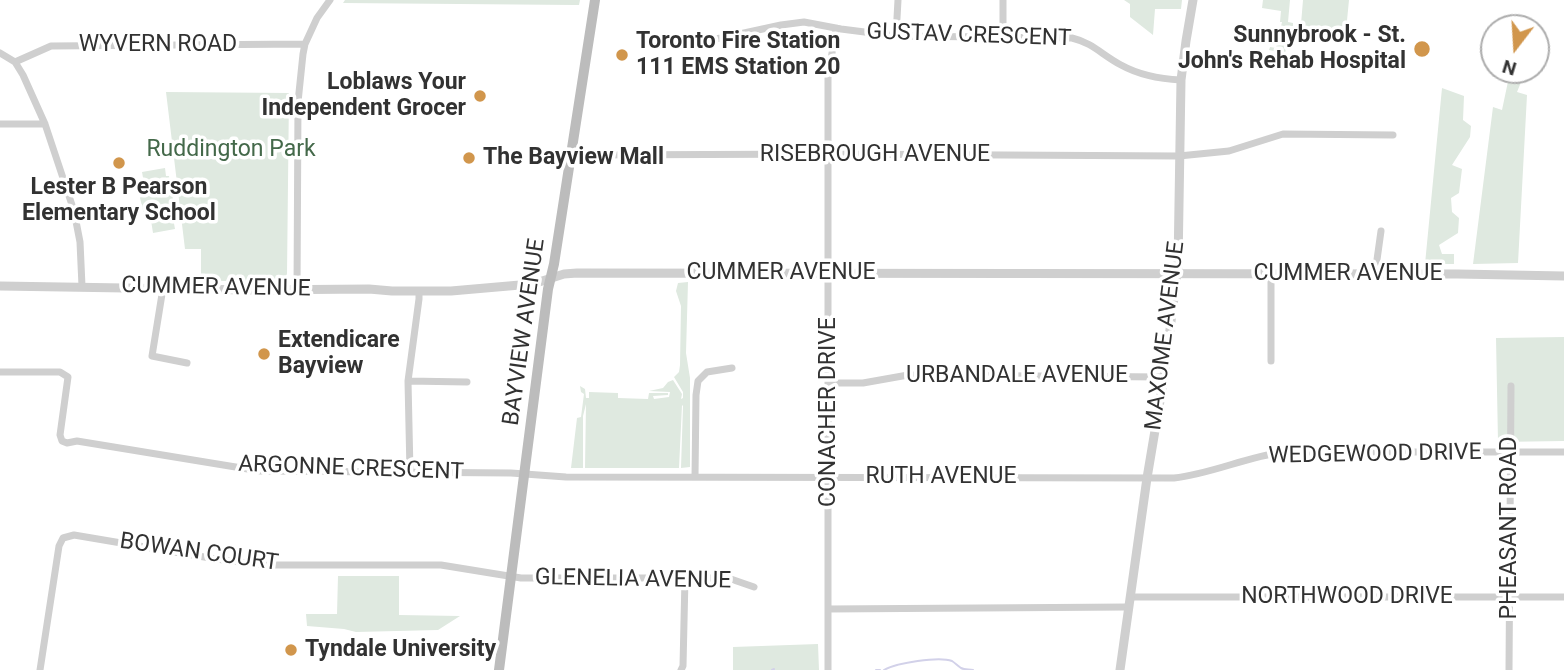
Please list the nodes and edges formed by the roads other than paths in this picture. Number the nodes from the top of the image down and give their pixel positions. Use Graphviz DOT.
graph roads {
  1 [pos="330,0"];
  2 [pos="594,0"];
  3 [pos="898,0"];
  4 [pos="1003,0"];
  5 [pos="1193,0"];
  6 [pos="836,29"];
  7 [pos="896,36"];
  8 [pos="1003,38"];
  9 [pos="709,40"];
  10 [pos="304,44"];
  11 [pos="0,53"];
  12 [pos="15,62"];
  13 [pos="1181,80"];
  14 [pos="0,124"];
  15 [pos="45,124"];
  16 [pos="1393,135"];
  17 [pos="572,153"];
  18 [pos="829,154"];
  19 [pos="1179,156"];
  20 [pos="1381,231"];
  21 [pos="828,273"];
  22 [pos="1177,274"];
  23 [pos="1271,274"];
  24 [pos="1375,274"];
  25 [pos="1564,276"];
  26 [pos="551,278"];
  27 [pos="0,286"];
  28 [pos="82,286"];
  29 [pos="163,288"];
  30 [pos="297,290"];
  31 [pos="419,291"];
  32 [pos="1271,361"];
  33 [pos="187,363"];
  34 [pos="733,368"];
  35 [pos="0,372"];
  36 [pos="1164,377"];
  37 [pos="408,381"];
  38 [pos="467,382"];
  39 [pos="829,383"];
  40 [pos="1511,386"];
  41 [pos="1564,452"];
  42 [pos="1509,453"];
  43 [pos="410,472"];
  44 [pos="524,474"];
  45 [pos="695,477"];
  46 [pos="829,477"];
  47 [pos="1147,478"];
  48 [pos="511,576"];
  49 [pos="685,578"];
  50 [pos="754,586"];
  51 [pos="1510,597"];
  52 [pos="1564,597"];
  53 [pos="1129,602"];
  54 [pos="828,609"];
  55 [pos="40,670"];
  56 [pos="499,670"];
  57 [pos="681,670"];
  58 [pos="828,670"];
  59 [pos="1120,670"];
  60 [pos="1509,670"];
  1 -- 10 [label="street"];
  2 -- 17 [label="main road, BAYVIEW AVENUE"];
  3 -- 7 [label="street"];
  4 -- 8 [label="street"];
  5 -- 13 [label="street, MAXOME AVENUE"];
  6 -- 7 [label="street, GUSTAV CRESCENT"];
  6 -- 9 [label="street, GUSTAV CRESCENT"];
  6 -- 18 [label="street, CONACHER DRIVE"];
  7 -- 8 [label="street, GUSTAV CRESCENT"];
  8 -- 13 [label="street, GUSTAV CRESCENT"];
  10 -- 12 [label="street, WYVERN ROAD"];
  10 -- 30 [label="street"];
  11 -- 12 [label="street"];
  12 -- 15 [label="street"];
  13 -- 19 [label="street, MAXOME AVENUE"];
  14 -- 15 [label="street"];
  15 -- 28 [label="street"];
  16 -- 19 [label="street, RISEBROUGH AVENUE"];
  17 -- 18 [label="street, RISEBROUGH AVENUE"];
  17 -- 26 [label="main road, BAYVIEW AVENUE"];
  18 -- 19 [label="street, RISEBROUGH AVENUE"];
  18 -- 21 [label="street, CONACHER DRIVE"];
  19 -- 22 [label="street, MAXOME AVENUE"];
  20 -- 24 [label="street"];
  21 -- 22 [label="street, CUMMER AVENUE"];
  21 -- 26 [label="street, CUMMER AVENUE"];
  21 -- 39 [label="street, CONACHER DRIVE"];
  22 -- 23 [label="street, CUMMER AVENUE"];
  22 -- 36 [label="street, MAXOME AVENUE"];
  23 -- 24 [label="street, CUMMER AVENUE"];
  23 -- 32 [label="street"];
  24 -- 25 [label="street, CUMMER AVENUE"];
  26 -- 31 [label="street, CUMMER AVENUE"];
  26 -- 44 [label="main road, BAYVIEW AVENUE"];
  27 -- 28 [label="street, CUMMER AVENUE"];
  28 -- 29 [label="street, CUMMER AVENUE"];
  29 -- 30 [label="street, CUMMER AVENUE"];
  29 -- 33 [label="street"];
  30 -- 31 [label="street, CUMMER AVENUE"];
  31 -- 37 [label="street"];
  34 -- 45 [label="street"];
  35 -- 43 [label="street, ARGONNE CRESCENT"];
  36 -- 39 [label="street, URBANDALE AVENUE"];
  36 -- 47 [label="street, MAXOME AVENUE"];
  37 -- 38 [label="street"];
  37 -- 43 [label="street"];
  39 -- 46 [label="street, CONACHER DRIVE"];
  40 -- 42 [label="street, PHEASANT ROAD"];
  41 -- 42 [label="street, WEDGEWOOD DRIVE"];
  42 -- 47 [label="street, WEDGEWOOD DRIVE"];
  42 -- 51 [label="street, PHEASANT ROAD"];
  43 -- 44 [label="street, ARGONNE CRESCENT"];
  44 -- 45 [label="street, RUTH AVENUE"];
  44 -- 48 [label="main road, BAYVIEW AVENUE"];
  45 -- 46 [label="street, RUTH AVENUE"];
  46 -- 47 [label="street, RUTH AVENUE"];
  46 -- 54 [label="street, CONACHER DRIVE"];
  47 -- 53 [label="street, MAXOME AVENUE"];
  48 -- 49 [label="street, GLENELIA AVENUE"];
  48 -- 55 [label="street, BOWAN COURT"];
  48 -- 56 [label="main road, BAYVIEW AVENUE"];
  49 -- 50 [label="street, GLENELIA AVENUE"];
  49 -- 57 [label="street"];
  51 -- 52 [label="street, NORTHWOOD DRIVE"];
  51 -- 53 [label="street, NORTHWOOD DRIVE"];
  51 -- 60 [label="street, PHEASANT ROAD"];
  53 -- 54 [label="street, NORTHWOOD DRIVE"];
  53 -- 59 [label="street, MAXOME AVENUE"];
  54 -- 58 [label="street, CONACHER DRIVE"];
}
